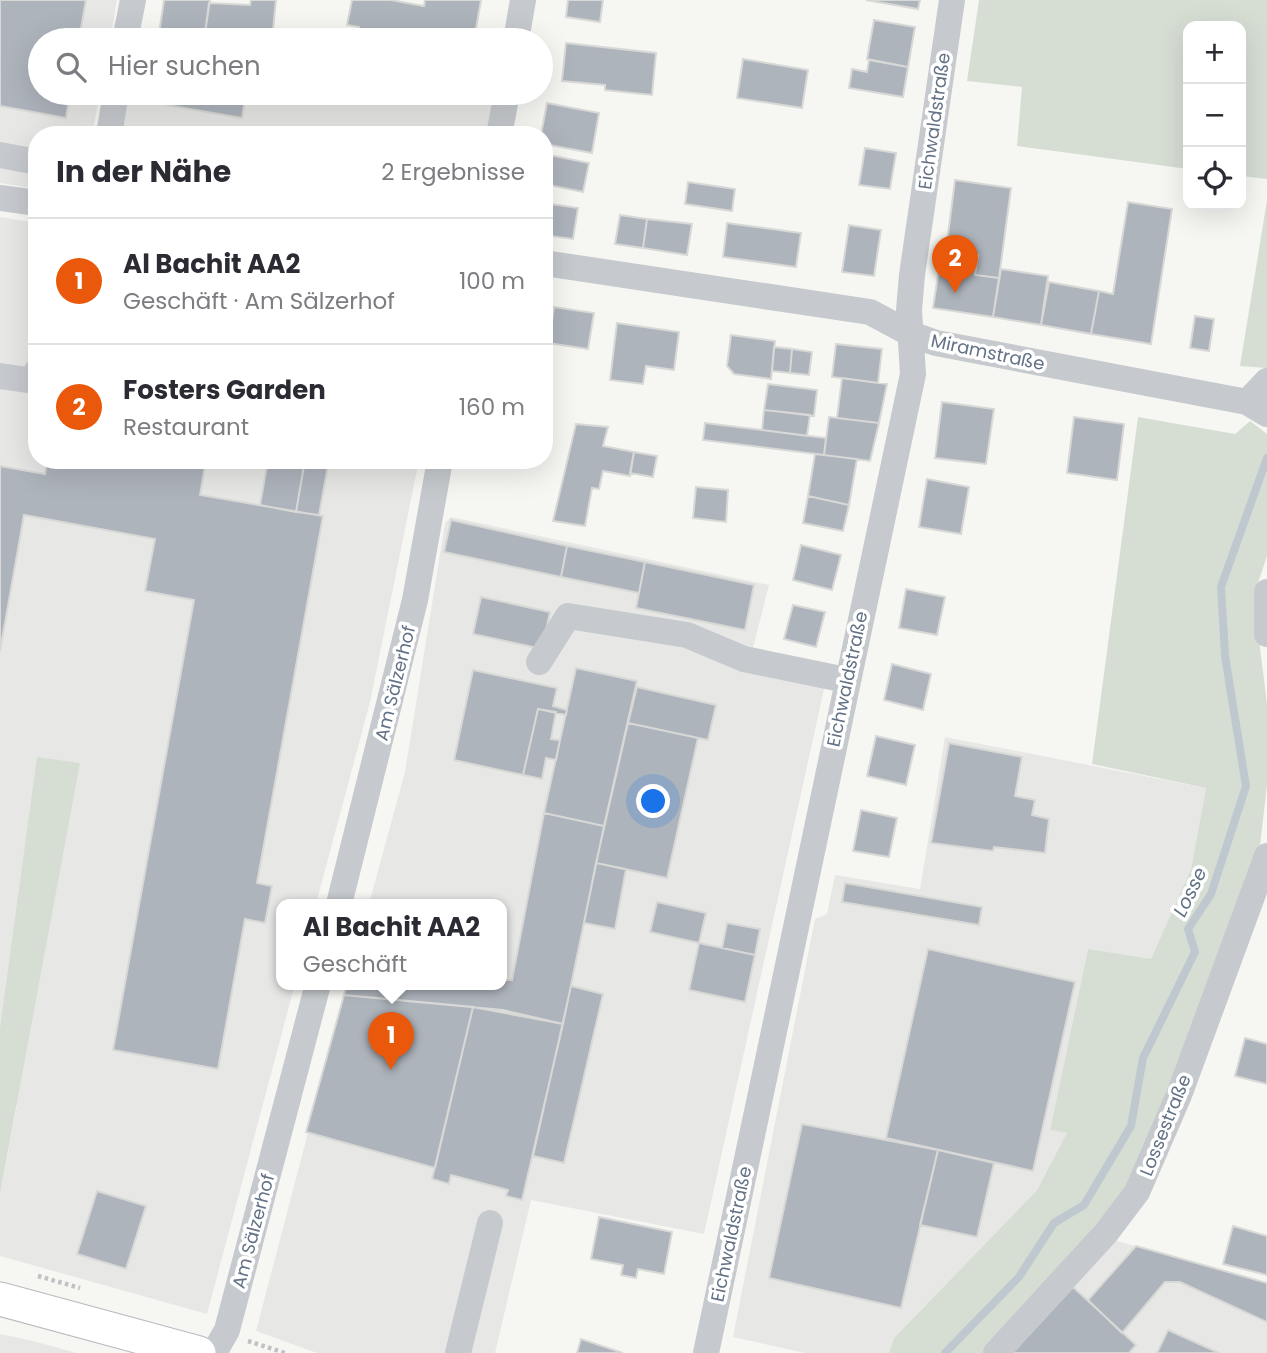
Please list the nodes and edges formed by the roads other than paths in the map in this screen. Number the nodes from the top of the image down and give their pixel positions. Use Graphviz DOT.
graph roads {
  1 [pos="132,0"];
  2 [pos="523,0"];
  3 [pos="952,0"];
  4 [pos="127,28"];
  5 [pos="518,28"];
  6 [pos="114,105"];
  7 [pos="505,105"];
  8 [pos="110,126"];
  9 [pos="501,126"];
  10 [pos="0,155"];
  11 [pos="28,160"];
  12 [pos="0,198"];
  13 [pos="28,202"];
  14 [pos="553,264"];
  15 [pos="911,334"];
  16 [pos="0,376"];
  17 [pos="28,380"];
  18 [pos="1267,381"];
  19 [pos="1258,408"];
  20 [pos="438,469"];
  21 [pos="1267,592"];
  22 [pos="1267,635"];
  23 [pos="539,663"];
  24 [pos="846,680"];
  25 [pos="1267,856"];
  26 [pos="340,899"];
  27 [pos="1255,923"];
  28 [pos="316,990"];
  29 [pos="490,1223"];
  30 [pos="0,1299"];
  31 [pos="199,1353"];
  32 [pos="214,1353"];
  33 [pos="457,1353"];
  34 [pos="706,1353"];
  35 [pos="996,1353"];
  1 -- 4 [label="street"];
  2 -- 5 [label="street"];
  3 -- 15 [label="street, Eichwaldstraße"];
  6 -- 8 [label="street"];
  7 -- 9 [label="street"];
  10 -- 11 [label="street"];
  12 -- 13 [label="street"];
  14 -- 15 [label="street, Miramstraße"];
  15 -- 19 [label="street, Miramstraße"];
  15 -- 24 [label="street, Eichwaldstraße"];
  16 -- 17 [label="street"];
  18 -- 19 [label="street"];
  20 -- 26 [label="street, Am Sälzerhof"];
  21 -- 22 [label="street"];
  23 -- 24 [label="street"];
  24 -- 34 [label="street, Eichwaldstraße"];
  25 -- 27 [label="street, Lossestraße"];
  27 -- 35 [label="street, Lossestraße"];
  28 -- 32 [label="street, Am Sälzerhof"];
  29 -- 33 [label="street"];
  30 -- 31 [label="main road"];
}
